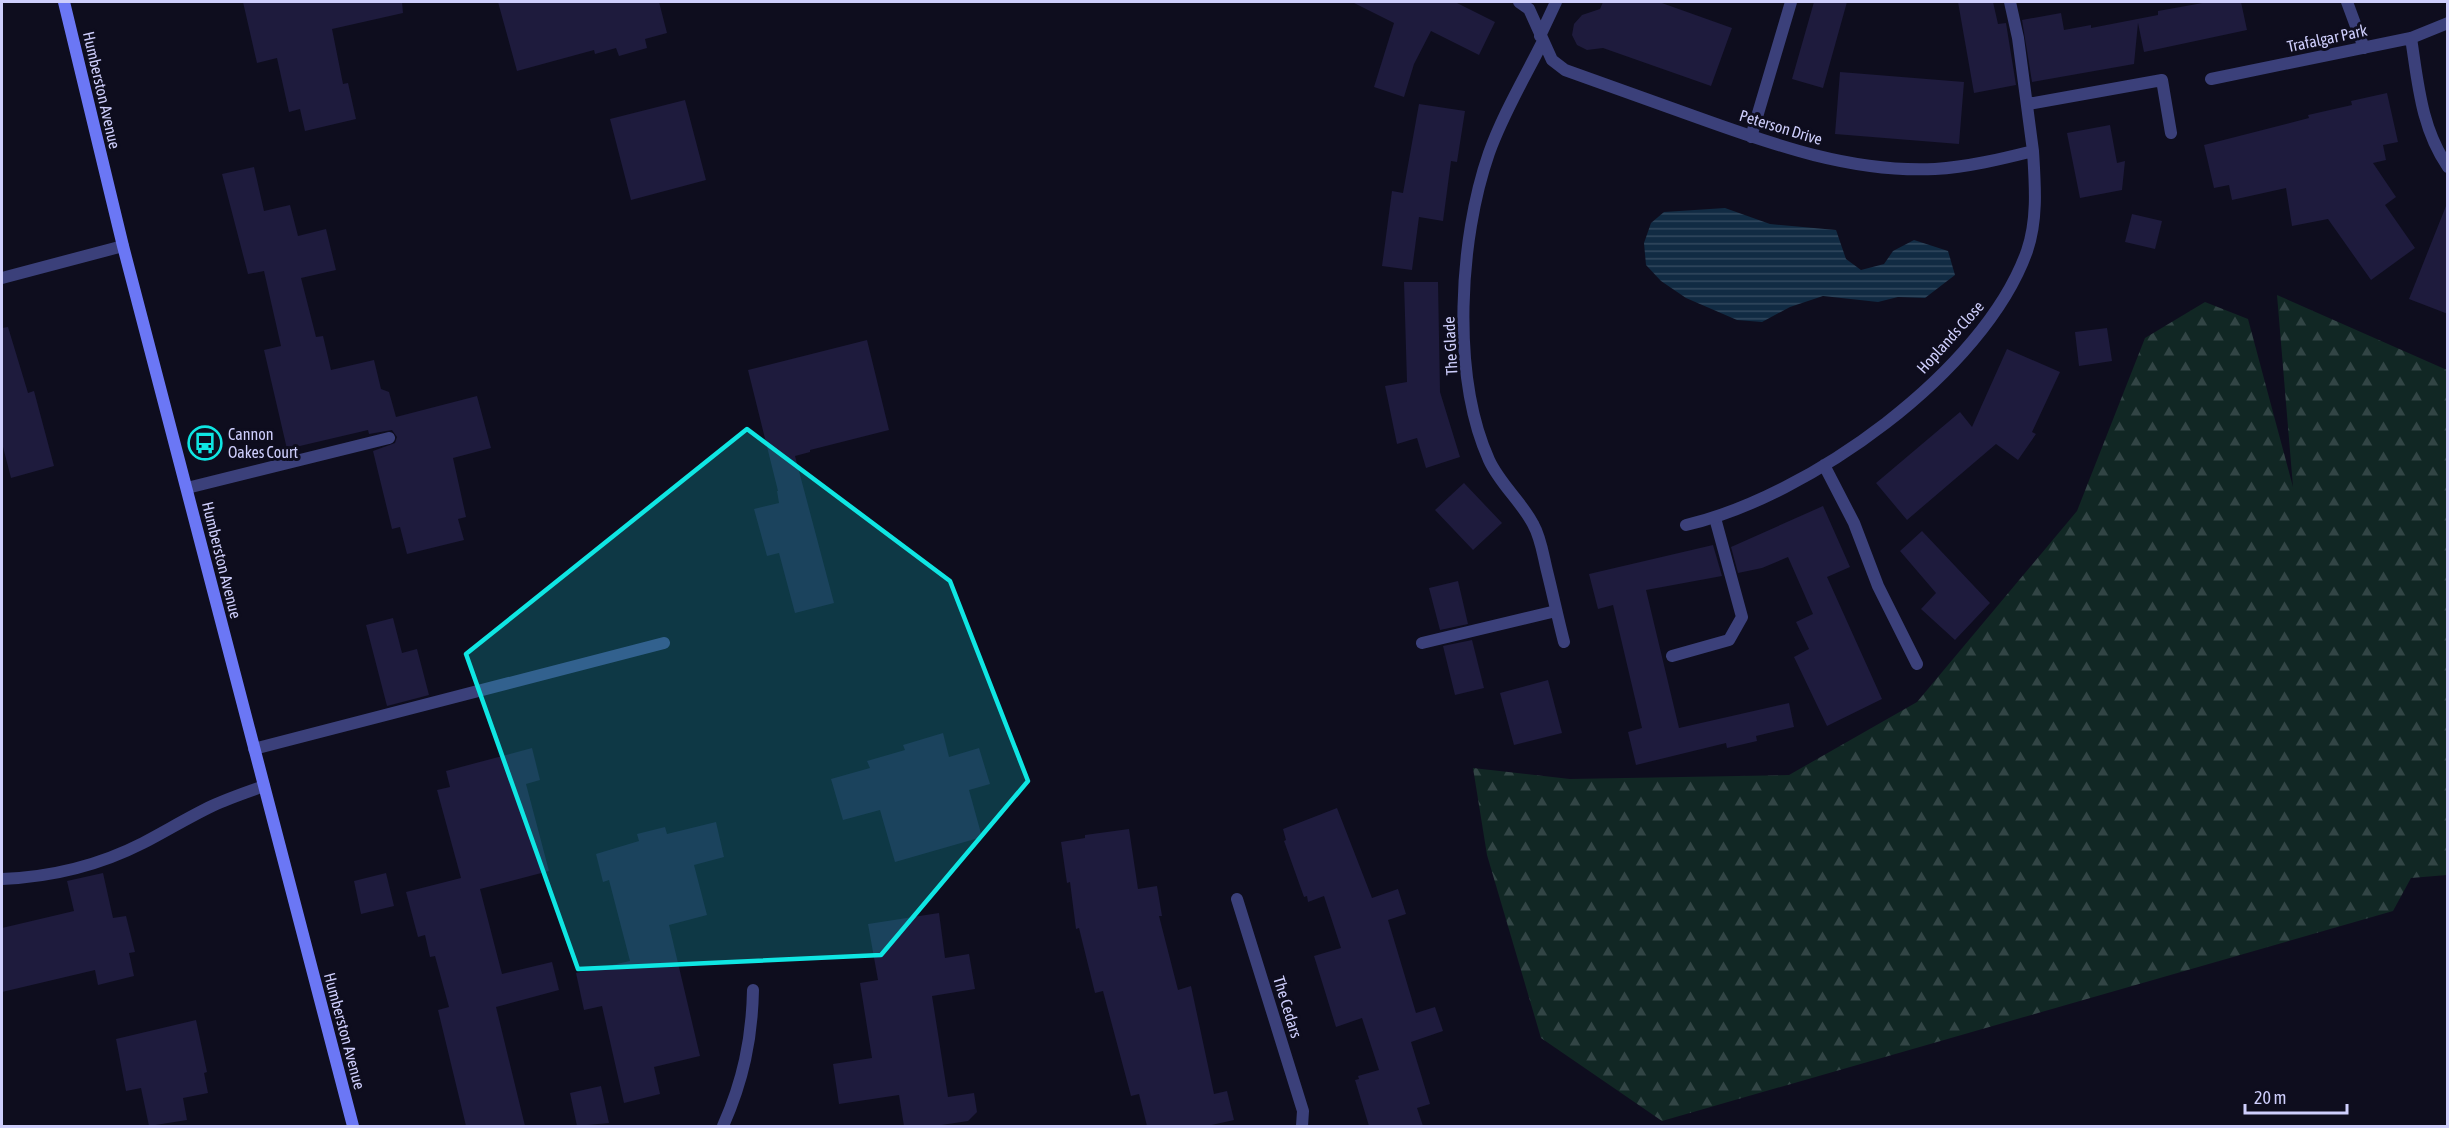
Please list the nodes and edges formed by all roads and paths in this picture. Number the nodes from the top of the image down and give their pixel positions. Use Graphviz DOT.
graph roads {
  1 [pos="64,2"];
  2 [pos="1519,2"];
  3 [pos="1556,2"];
  4 [pos="1791,2"];
  5 [pos="2010,2"];
  6 [pos="2348,2"];
  7 [pos="2448,23"];
  8 [pos="2411,38"];
  9 [pos="1541,39"];
  10 [pos="2364,48"];
  11 [pos="2211,79"];
  12 [pos="2028,104"];
  13 [pos="2171,133"];
  14 [pos="1751,137"];
  15 [pos="2033,151"];
  16 [pos="2448,167"];
  17 [pos="123,246"];
  18 [pos="2,278"];
  19 [pos="389,438"];
  20 [pos="1824,465"];
  21 [pos="187,488"];
  22 [pos="1715,518"];
  23 [pos="1686,525"];
  24 [pos="1556,611"];
  25 [pos="1564,642"];
  26 [pos="664,643"];
  27 [pos="1422,643"];
  28 [pos="1672,656"];
  29 [pos="1917,664"];
  30 [pos="254,749"];
  31 [pos="264,786"];
  32 [pos="2,879"];
  33 [pos="1238,899"];
  34 [pos="753,990"];
  35 [pos="353,1126"];
  36 [pos="723,1126"];
  37 [pos="1302,1126"];
  1 -- 17 [label="main road, Humberston Avenue"];
  2 -- 9 [label="street, Peterson Drive"];
  3 -- 9 [label="street, The Glade"];
  4 -- 14 [label="street"];
  5 -- 12 [label="street"];
  6 -- 10 [label="street"];
  7 -- 8 [label="street, Trafalgar Park"];
  8 -- 10 [label="street, Trafalgar Park"];
  8 -- 16 [label="street"];
  9 -- 14 [label="street, Peterson Drive"];
  9 -- 24 [label="street, The Glade"];
  10 -- 11 [label="street, Trafalgar Park"];
  12 -- 13 [label="street"];
  12 -- 15 [label="street"];
  14 -- 15 [label="street, Peterson Drive"];
  15 -- 20 [label="street, Hoplands Close"];
  17 -- 18 [label="street"];
  17 -- 21 [label="main road, Humberston Avenue"];
  19 -- 21 [label="street"];
  20 -- 22 [label="street, Hoplands Close"];
  20 -- 29 [label="street"];
  21 -- 30 [label="main road, Humberston Avenue"];
  22 -- 23 [label="street, Hoplands Close"];
  22 -- 28 [label="street"];
  24 -- 25 [label="street, The Glade"];
  24 -- 27 [label="street"];
  26 -- 30 [label="street"];
  30 -- 31 [label="main road, Humberston Avenue"];
  31 -- 32 [label="street"];
  31 -- 35 [label="main road, Humberston Avenue"];
  33 -- 37 [label="street, The Cedars"];
  34 -- 36 [label="street"];
}
